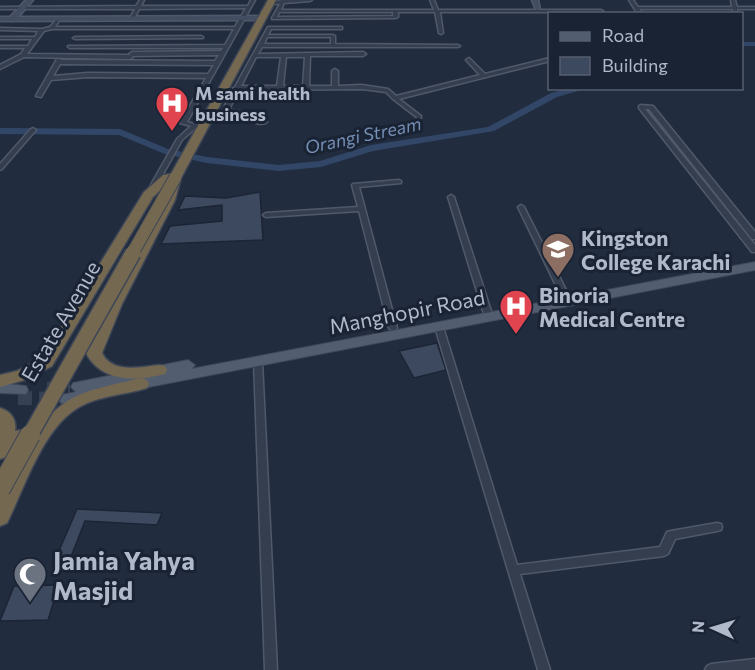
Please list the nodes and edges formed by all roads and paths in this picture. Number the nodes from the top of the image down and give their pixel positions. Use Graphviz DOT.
graph roads {
  1 [pos="2,0"];
  2 [pos="27,0"];
  3 [pos="95,0"];
  4 [pos="142,0"];
  5 [pos="190,0"];
  6 [pos="253,0"];
  7 [pos="310,0"];
  8 [pos="432,0"];
  9 [pos="490,0"];
  10 [pos="535,0"];
  11 [pos="630,0"];
  12 [pos="668,0"];
  13 [pos="733,0"];
  14 [pos="275,1"];
  15 [pos="248,7"];
  16 [pos="0,8"];
  17 [pos="8,8"];
  18 [pos="21,8"];
  19 [pos="90,8"];
  20 [pos="138,8"];
  21 [pos="187,8"];
  22 [pos="755,8"];
  23 [pos="538,9"];
  24 [pos="278,10"];
  25 [pos="395,10"];
  26 [pos="437,10"];
  27 [pos="638,10"];
  28 [pos="601,11"];
  29 [pos="662,11"];
  30 [pos="736,11"];
  31 [pos="498,12"];
  32 [pos="132,18"];
  33 [pos="242,18"];
  34 [pos="257,18"];
  35 [pos="274,18"];
  36 [pos="311,18"];
  37 [pos="0,19"];
  38 [pos="12,19"];
  39 [pos="23,19"];
  40 [pos="58,19"];
  41 [pos="86,19"];
  42 [pos="237,27"];
  43 [pos="52,28"];
  44 [pos="81,28"];
  45 [pos="204,28"];
  46 [pos="270,28"];
  47 [pos="309,28"];
  48 [pos="340,28"];
  49 [pos="0,29"];
  50 [pos="13,29"];
  51 [pos="257,29"];
  52 [pos="42,30"];
  53 [pos="441,33"];
  54 [pos="265,36"];
  55 [pos="307,36"];
  56 [pos="201,37"];
  57 [pos="36,38"];
  58 [pos="75,38"];
  59 [pos="1,39"];
  60 [pos="260,45"];
  61 [pos="333,45"];
  62 [pos="135,46"];
  63 [pos="198,46"];
  64 [pos="226,46"];
  65 [pos="458,46"];
  66 [pos="0,47"];
  67 [pos="29,47"];
  68 [pos="70,47"];
  69 [pos="102,47"];
  70 [pos="222,52"];
  71 [pos="363,54"];
  72 [pos="23,55"];
  73 [pos="284,55"];
  74 [pos="308,55"];
  75 [pos="62,56"];
  76 [pos="254,56"];
  77 [pos="130,58"];
  78 [pos="548,59"];
  79 [pos="95,60"];
  80 [pos="469,60"];
  81 [pos="0,61"];
  82 [pos="12,61"];
  83 [pos="57,62"];
  84 [pos="216,63"];
  85 [pos="0,67"];
  86 [pos="335,71"];
  87 [pos="88,75"];
  88 [pos="209,76"];
  89 [pos="484,76"];
  90 [pos="51,78"];
  91 [pos="280,87"];
  92 [pos="306,87"];
  93 [pos="335,87"];
  94 [pos="236,88"];
  95 [pos="39,96"];
  96 [pos="395,98"];
  97 [pos="419,117"];
  98 [pos="264,122"];
  99 [pos="196,125"];
  100 [pos="33,130"];
  101 [pos="190,141"];
  102 [pos="668,141"];
  103 [pos="677,141"];
  104 [pos="0,168"];
  105 [pos="171,177"];
  106 [pos="399,182"];
  107 [pos="152,196"];
  108 [pos="451,197"];
  109 [pos="521,207"];
  110 [pos="362,208"];
  111 [pos="266,216"];
  112 [pos="755,237"];
  113 [pos="755,250"];
  114 [pos="755,258"];
  115 [pos="755,266"];
  116 [pos="565,296"];
  117 [pos="115,304"];
  118 [pos="487,310"];
  119 [pos="439,327"];
  120 [pos="393,328"];
  121 [pos="60,344"];
  122 [pos="258,361"];
  123 [pos="159,370"];
  124 [pos="0,381"];
  125 [pos="141,384"];
  126 [pos="0,388"];
  127 [pos="0,397"];
  128 [pos="0,414"];
  129 [pos="0,445"];
  130 [pos="0,452"];
  131 [pos="0,467"];
  132 [pos="20,477"];
  133 [pos="0,489"];
  134 [pos="0,518"];
  135 [pos="717,527"];
  136 [pos="513,570"];
  137 [pos="755,665"];
  138 [pos="272,670"];
  139 [pos="544,670"];
  140 [pos="711,670"];
  1 -- 17 [label="street"];
  2 -- 18 [label="street"];
  3 -- 19 [label="street"];
  4 -- 20 [label="street"];
  5 -- 21 [label="street"];
  6 -- 15 [label="street"];
  7 -- 14 [label="street"];
  8 -- 26 [label="street"];
  9 -- 31 [label="street"];
  10 -- 23 [label="street"];
  11 -- 27 [label="street"];
  12 -- 29 [label="street"];
  13 -- 30 [label="street"];
  14 -- 24 [label="street"];
  14 -- 34 [label="highway"];
  14 -- 51 [label="highway"];
  15 -- 21 [label="street"];
  15 -- 33 [label="street"];
  16 -- 17 [label="street"];
  17 -- 18 [label="street"];
  18 -- 19 [label="street"];
  18 -- 38 [label="street"];
  19 -- 20 [label="street"];
  19 -- 41 [label="street"];
  20 -- 21 [label="street"];
  20 -- 32 [label="street"];
  22 -- 30 [label="street"];
  23 -- 28 [label="street"];
  23 -- 31 [label="street"];
  24 -- 25 [label="street"];
  24 -- 35 [label="street"];
  25 -- 26 [label="street"];
  25 -- 36 [label="street"];
  26 -- 31 [label="street"];
  26 -- 53 [label="street"];
  27 -- 29 [label="street"];
  29 -- 30 [label="street"];
  32 -- 33 [label="street"];
  32 -- 41 [label="street"];
  33 -- 34 [label="street"];
  33 -- 42 [label="street"];
  34 -- 99 [label="highway"];
  35 -- 36 [label="street"];
  35 -- 46 [label="street"];
  36 -- 47 [label="street"];
  37 -- 38 [label="street"];
  38 -- 39 [label="street"];
  39 -- 40 [label="street"];
  39 -- 50 [label="street"];
  40 -- 41 [label="street"];
  40 -- 43 [label="street"];
  41 -- 44 [label="street"];
  42 -- 45 [label="street"];
  42 -- 64 [label="street"];
  43 -- 44 [label="street"];
  43 -- 52 [label="street"];
  44 -- 45 [label="street"];
  44 -- 58 [label="street"];
  45 -- 56 [label="street"];
  46 -- 47 [label="street"];
  46 -- 51 [label="street"];
  46 -- 54 [label="street"];
  47 -- 48 [label="street"];
  47 -- 55 [label="street"];
  49 -- 50 [label="street"];
  50 -- 52 [label="street"];
  50 -- 59 [label="street"];
  51 -- 101 [label="highway"];
  52 -- 57 [label="street"];
  54 -- 55 [label="street"];
  54 -- 60 [label="street"];
  55 -- 61 [label="street"];
  56 -- 58 [label="street"];
  56 -- 63 [label="street"];
  57 -- 59 [label="street"];
  57 -- 67 [label="street"];
  58 -- 68 [label="street"];
  60 -- 61 [label="street"];
  60 -- 76 [label="street"];
  61 -- 65 [label="street"];
  62 -- 63 [label="street"];
  62 -- 69 [label="street"];
  62 -- 77 [label="street"];
  63 -- 64 [label="street"];
  64 -- 70 [label="street"];
  66 -- 67 [label="street"];
  67 -- 72 [label="street"];
  68 -- 69 [label="street"];
  68 -- 75 [label="street"];
  69 -- 79 [label="street"];
  70 -- 77 [label="street"];
  70 -- 84 [label="street"];
  71 -- 74 [label="street"];
  72 -- 75 [label="street"];
  72 -- 82 [label="street"];
  73 -- 74 [label="street"];
  73 -- 76 [label="street"];
  73 -- 91 [label="street"];
  74 -- 92 [label="street"];
  75 -- 79 [label="street"];
  75 -- 83 [label="street"];
  76 -- 94 [label="street"];
  77 -- 79 [label="street"];
  77 -- 84 [label="street"];
  78 -- 89 [label="street"];
  79 -- 83 [label="street"];
  79 -- 87 [label="street"];
  80 -- 89 [label="street"];
  81 -- 82 [label="street"];
  82 -- 85 [label="street"];
  83 -- 90 [label="street"];
  84 -- 88 [label="street"];
  86 -- 93 [label="street"];
  87 -- 88 [label="street"];
  87 -- 90 [label="street"];
  88 -- 99 [label="street"];
  89 -- 96 [label="street"];
  90 -- 95 [label="street"];
  91 -- 92 [label="street"];
  91 -- 94 [label="street"];
  92 -- 93 [label="street"];
  93 -- 96 [label="street"];
  94 -- 98 [label="street"];
  96 -- 97 [label="street"];
  99 -- 101 [label="highway"];
  99 -- 107 [label="street"];
  100 -- 104 [label="street"];
  101 -- 105 [label="highway"];
  102 -- 103 [label="street"];
  102 -- 103 [label="street"];
  102 -- 113 [label="street"];
  103 -- 112 [label="street"];
  105 -- 107 [label="highway"];
  105 -- 117 [label="highway"];
  105 -- 133 [label="highway, bridge"];
  106 -- 110 [label="street"];
  107 -- 121 [label="highway"];
  107 -- 131 [label="highway, Estate Avenue"];
  108 -- 118 [label="street"];
  109 -- 116 [label="street"];
  110 -- 111 [label="street"];
  110 -- 120 [label="street"];
  114 -- 116 [label="main road"];
  115 -- 119 [label="main road, Manghopir Road"];
  116 -- 118 [label="main road"];
  117 -- 121 [label="highway"];
  117 -- 123 [label="highway"];
  118 -- 120 [label="main road"];
  119 -- 122 [label="main road, Manghopir Road"];
  119 -- 136 [label="street"];
  120 -- 123 [label="main road"];
  121 -- 124 [label="highway"];
  122 -- 125 [label="main road, Manghopir Road"];
  122 -- 138 [label="street"];
  123 -- 125 [label="main road, Manghopir Road"];
  125 -- 132 [label="highway"];
  126 -- 127 [label="main road"];
  128 -- 129 [label="highway"];
  130 -- 132 [label="highway"];
  132 -- 134 [label="highway"];
  135 -- 136 [label="street"];
  136 -- 139 [label="street"];
  137 -- 140 [label="street"];
}
